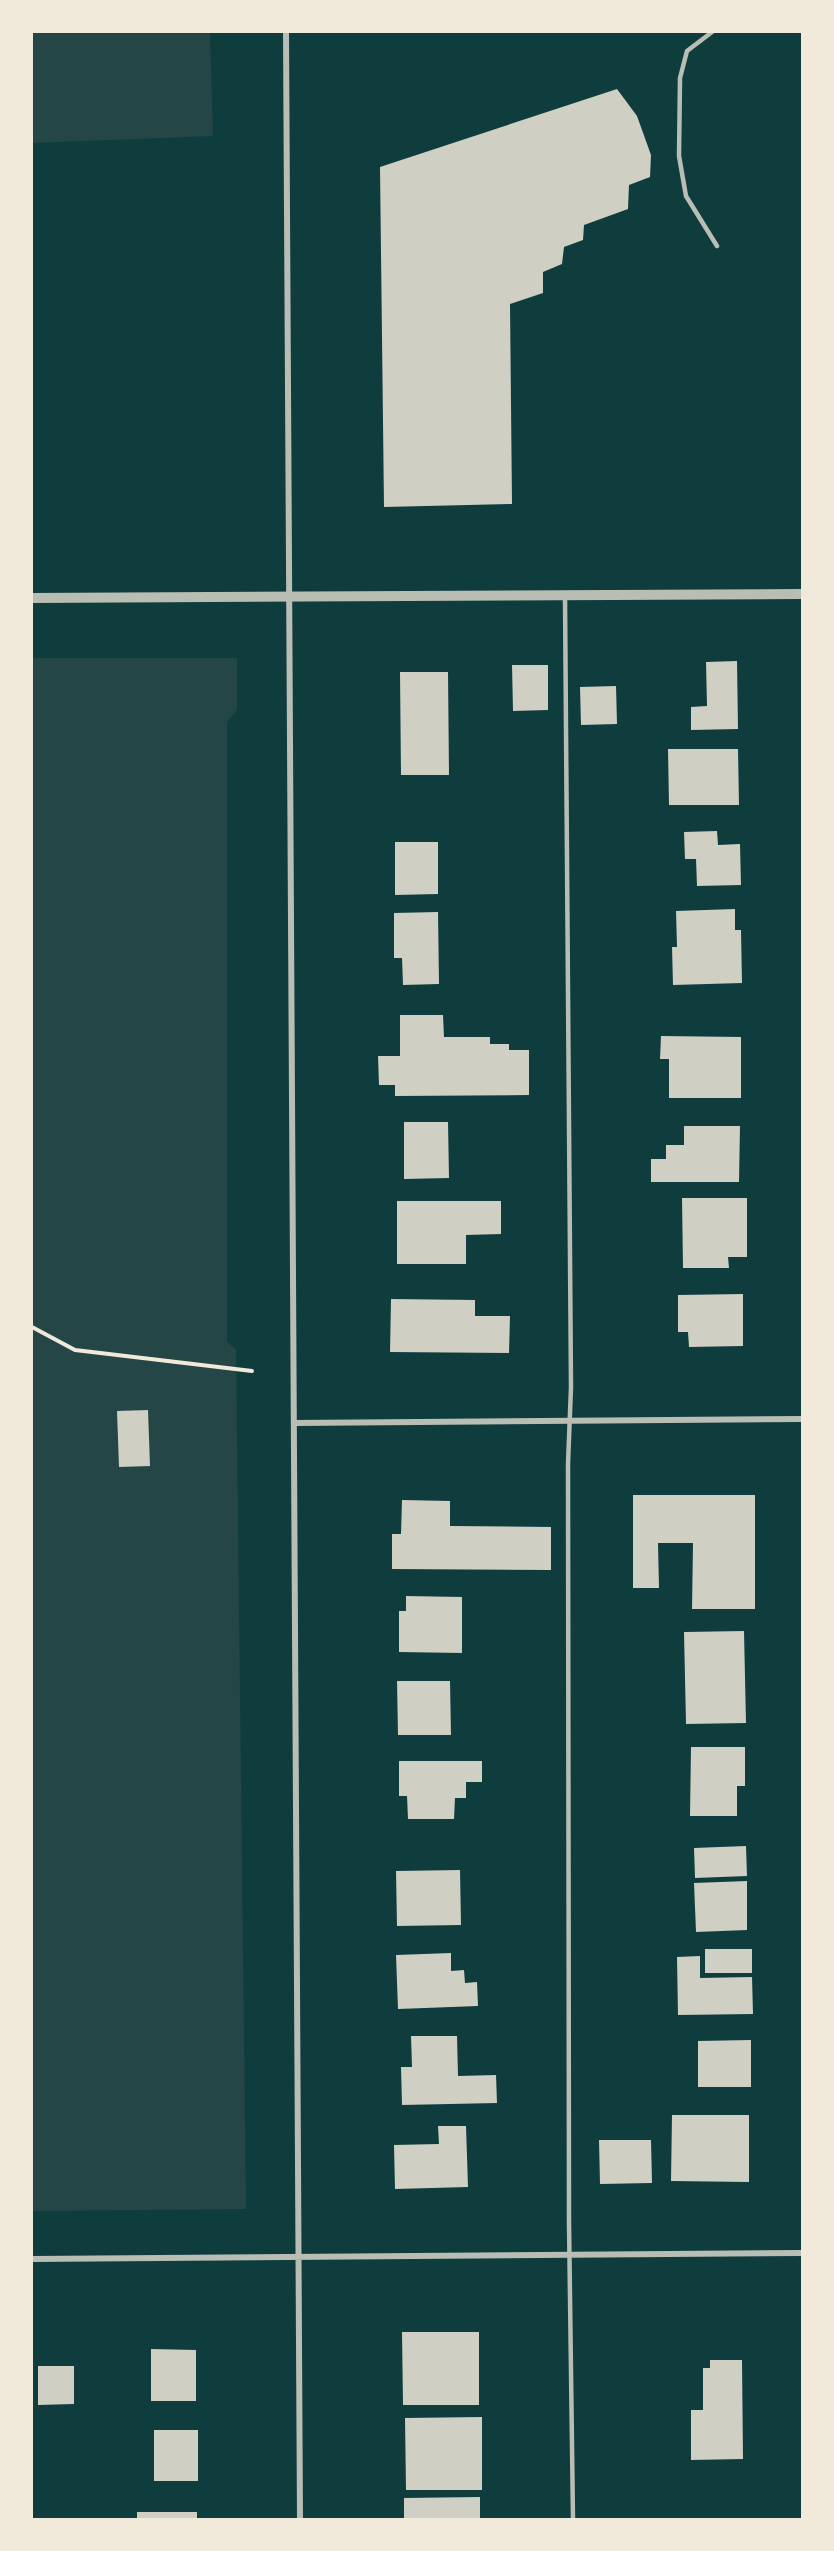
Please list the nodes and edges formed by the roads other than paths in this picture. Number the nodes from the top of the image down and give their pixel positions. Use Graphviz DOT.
graph roads {
  1 [pos="286,32"];
  2 [pos="712,32"];
  3 [pos="717,246"];
  4 [pos="802,594"];
  5 [pos="565,595"];
  6 [pos="289,597"];
  7 [pos="32,598"];
  8 [pos="802,1419"];
  9 [pos="568,1421"];
  10 [pos="294,1423"];
  11 [pos="802,2253"];
  12 [pos="570,2255"];
  13 [pos="299,2257"];
  14 [pos="32,2259"];
  15 [pos="300,2520"];
  16 [pos="573,2520"];
  1 -- 6 [label="street"];
  2 -- 3 [label="lane"];
  4 -- 5 [label="street"];
  5 -- 6 [label="street"];
  5 -- 9 [label="lane"];
  6 -- 7 [label="street"];
  6 -- 10 [label="street"];
  8 -- 9 [label="street"];
  9 -- 10 [label="street"];
  9 -- 12 [label="lane"];
  10 -- 13 [label="street"];
  11 -- 12 [label="street"];
  12 -- 13 [label="street"];
  12 -- 16 [label="lane"];
  13 -- 14 [label="street"];
  13 -- 15 [label="street"];
}
